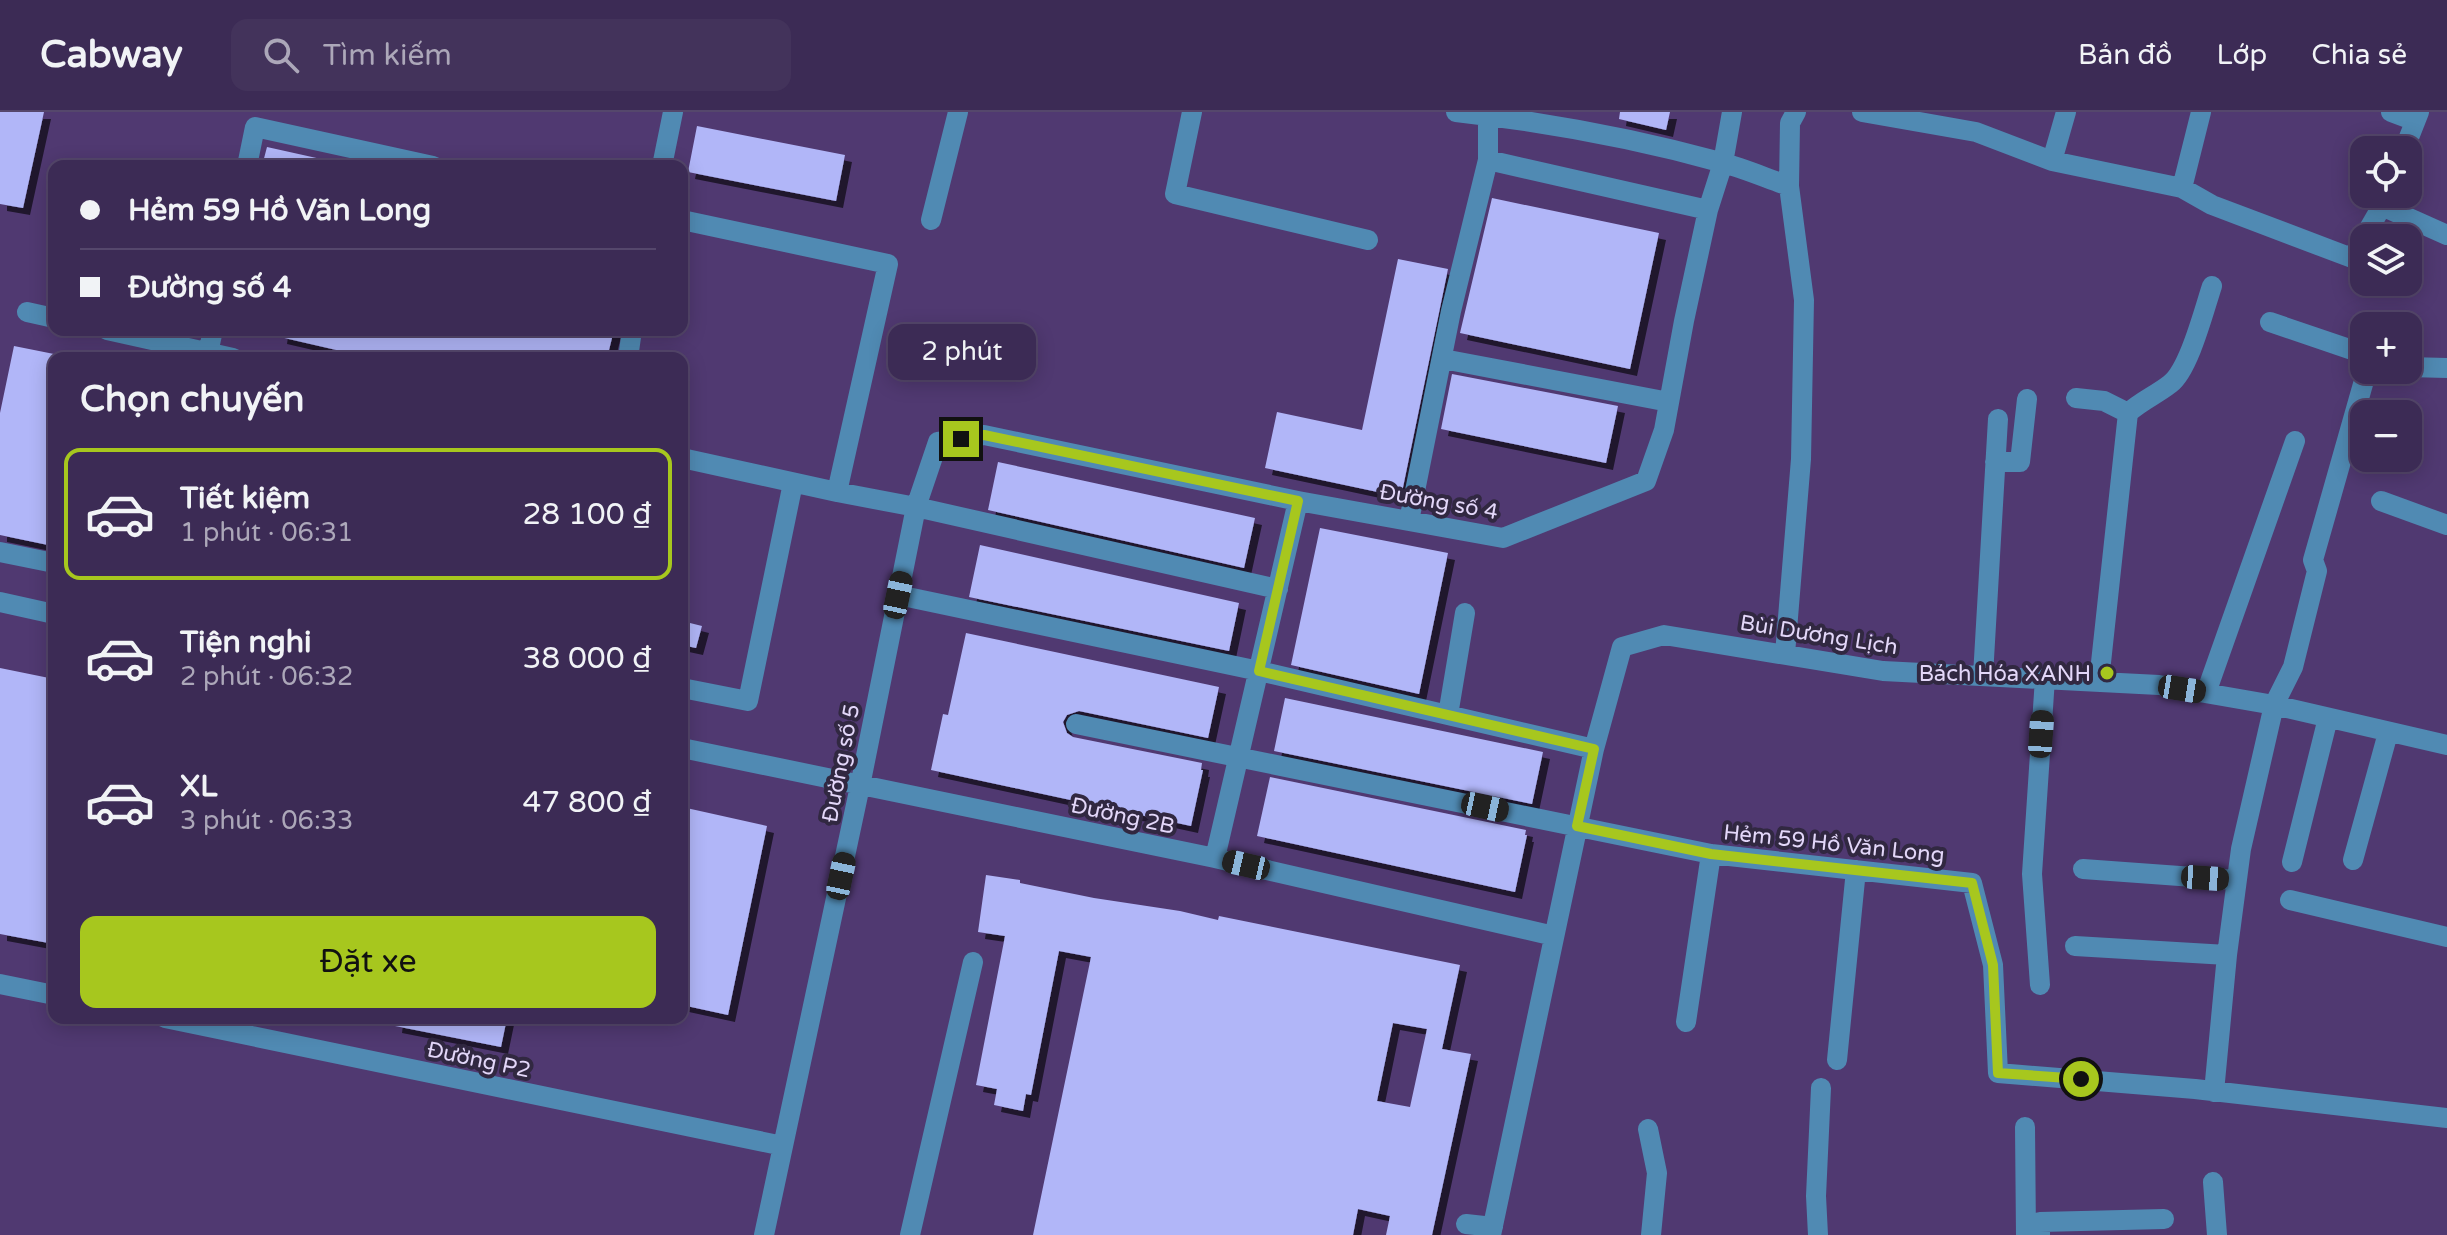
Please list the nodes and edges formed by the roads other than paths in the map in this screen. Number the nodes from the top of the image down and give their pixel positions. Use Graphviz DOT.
graph roads {
  1 [pos="673,112"];
  2 [pos="958,112"];
  3 [pos="1192,112"];
  4 [pos="1456,112"];
  5 [pos="1732,112"];
  6 [pos="1796,112"];
  7 [pos="1862,112"];
  8 [pos="2066,112"];
  9 [pos="2201,112"];
  10 [pos="2391,112"];
  11 [pos="1488,113"];
  12 [pos="2417,117"];
  13 [pos="256,120"];
  14 [pos="2410,136"];
  15 [pos="248,160"];
  16 [pos="410,160"];
  17 [pos="663,160"];
  18 [pos="1488,160"];
  19 [pos="2052,161"];
  20 [pos="1723,163"];
  21 [pos="1789,186"];
  22 [pos="2182,188"];
  23 [pos="2380,208"];
  24 [pos="2398,208"];
  25 [pos="1708,210"];
  26 [pos="931,220"];
  27 [pos="688,221"];
  28 [pos="2447,235"];
  29 [pos="1368,240"];
  30 [pos="2212,286"];
  31 [pos="27,312"];
  32 [pos="48,317"];
  33 [pos="2270,322"];
  34 [pos="131,336"];
  35 [pos="2350,349"];
  36 [pos="195,352"];
  37 [pos="1443,359"];
  38 [pos="2422,367"];
  39 [pos="2447,368"];
  40 [pos="2363,384"];
  41 [pos="2076,398"];
  42 [pos="2027,399"];
  43 [pos="1669,402"];
  44 [pos="2128,413"];
  45 [pos="1998,419"];
  46 [pos="2295,441"];
  47 [pos="938,442"];
  48 [pos="688,459"];
  49 [pos="1995,462"];
  50 [pos="793,483"];
  51 [pos="837,492"];
  52 [pos="1298,501"];
  53 [pos="2381,501"];
  54 [pos="916,507"];
  55 [pos="1409,521"];
  56 [pos="2447,525"];
  57 [pos="0,552"];
  58 [pos="48,562"];
  59 [pos="1278,589"];
  60 [pos="898,595"];
  61 [pos="0,602"];
  62 [pos="48,613"];
  63 [pos="1465,613"];
  64 [pos="1785,654"];
  65 [pos="1259,671"];
  66 [pos="1983,676"];
  67 [pos="2045,678"];
  68 [pos="2099,681"];
  69 [pos="688,689"];
  70 [pos="2206,693"];
  71 [pos="2274,705"];
  72 [pos="1448,715"];
  73 [pos="2328,718"];
  74 [pos="1076,724"];
  75 [pos="2388,733"];
  76 [pos="2447,745"];
  77 [pos="688,749"];
  78 [pos="1594,749"];
  79 [pos="1238,757"];
  80 [pos="860,786"];
  81 [pos="1577,826"];
  82 [pos="1711,854"];
  83 [pos="1215,858"];
  84 [pos="2353,860"];
  85 [pos="2292,862"];
  86 [pos="2083,869"];
  87 [pos="1856,870"];
  88 [pos="2235,880"];
  89 [pos="2290,900"];
  90 [pos="1554,936"];
  91 [pos="2447,937"];
  92 [pos="2075,946"];
  93 [pos="2227,955"];
  94 [pos="973,962"];
  95 [pos="0,984"];
  96 [pos="2040,985"];
  97 [pos="48,994"];
  98 [pos="1686,1022"];
  99 [pos="194,1024"];
  100 [pos="1837,1060"];
  101 [pos="1821,1088"];
  102 [pos="2214,1092"];
  103 [pos="2447,1118"];
  104 [pos="2025,1127"];
  105 [pos="1648,1129"];
  106 [pos="783,1146"];
  107 [pos="2213,1182"];
  108 [pos="2164,1219"];
  109 [pos="1466,1224"];
  110 [pos="1492,1231"];
  111 [pos="2035,1231"];
  112 [pos="764,1235"];
  113 [pos="910,1235"];
  114 [pos="1651,1235"];
  115 [pos="1818,1235"];
  116 [pos="2217,1235"];
  1 -- 17 [label="street"];
  2 -- 26 [label="street"];
  3 -- 29 [label="street"];
  4 -- 11 [label="street"];
  5 -- 20 [label="street, Đường số 4"];
  6 -- 21 [label="street"];
  7 -- 19 [label="street"];
  8 -- 19 [label="street"];
  9 -- 22 [label="street"];
  10 -- 12 [label="street"];
  11 -- 18 [label="street"];
  11 -- 20 [label="street"];
  12 -- 14 [label="street"];
  13 -- 15 [label="street"];
  13 -- 16 [label="street"];
  18 -- 25 [label="street"];
  18 -- 37 [label="street"];
  19 -- 22 [label="street"];
  20 -- 21 [label="street"];
  20 -- 25 [label="street, Đường số 4"];
  21 -- 64 [label="street"];
  22 -- 23 [label="street"];
  24 -- 28 [label="street"];
  25 -- 43 [label="street, Đường số 4"];
  27 -- 51 [label="street"];
  30 -- 44 [label="street"];
  31 -- 32 [label="street"];
  33 -- 35 [label="street"];
  34 -- 36 [label="street"];
  37 -- 43 [label="street"];
  37 -- 55 [label="street"];
  38 -- 39 [label="street"];
  40 -- 71 [label="street"];
  41 -- 44 [label="street"];
  42 -- 49 [label="street"];
  43 -- 55 [label="street, Đường số 4"];
  44 -- 68 [label="street"];
  45 -- 49 [label="street"];
  46 -- 70 [label="street"];
  47 -- 52 [label="street, Đường số 4"];
  47 -- 54 [label="street, Đường số 5"];
  48 -- 50 [label="street"];
  49 -- 66 [label="street"];
  50 -- 51 [label="street"];
  50 -- 69 [label="street"];
  51 -- 54 [label="street"];
  52 -- 55 [label="street, Đường số 4"];
  52 -- 59 [label="street"];
  53 -- 56 [label="street"];
  54 -- 59 [label="street"];
  54 -- 60 [label="street, Đường số 5"];
  57 -- 58 [label="street"];
  59 -- 65 [label="street"];
  60 -- 65 [label="street"];
  60 -- 80 [label="street, Đường số 5"];
  61 -- 62 [label="street"];
  63 -- 72 [label="street"];
  64 -- 66 [label="street, Bùi Dương Lịch"];
  64 -- 78 [label="street, Bùi Dương Lịch"];
  65 -- 72 [label="street"];
  65 -- 79 [label="street"];
  66 -- 67 [label="street, Bùi Dương Lịch"];
  67 -- 68 [label="street, Bùi Dương Lịch"];
  67 -- 96 [label="street"];
  68 -- 70 [label="street, Bùi Dương Lịch"];
  70 -- 71 [label="street, Bùi Dương Lịch"];
  71 -- 73 [label="street, Bùi Dương Lịch"];
  71 -- 88 [label="street"];
  72 -- 78 [label="street"];
  73 -- 75 [label="street, Bùi Dương Lịch"];
  73 -- 85 [label="street"];
  74 -- 79 [label="street, Hẻm 59 Hồ Văn Long"];
  75 -- 76 [label="street, Bùi Dương Lịch"];
  75 -- 84 [label="street"];
  77 -- 80 [label="street, Đường 2B"];
  78 -- 81 [label="street"];
  79 -- 81 [label="street, Hẻm 59 Hồ Văn Long"];
  79 -- 83 [label="street"];
  80 -- 83 [label="street, Đường 2B"];
  80 -- 106 [label="street, Đường số 5"];
  81 -- 82 [label="street, Hẻm 59 Hồ Văn Long"];
  81 -- 90 [label="street"];
  82 -- 87 [label="street, Hẻm 59 Hồ Văn Long"];
  82 -- 98 [label="street"];
  83 -- 90 [label="street, Đường 2B"];
  86 -- 88 [label="street"];
  87 -- 100 [label="street"];
  87 -- 102 [label="street, Hẻm 59 Hồ Văn Long"];
  88 -- 93 [label="street"];
  89 -- 91 [label="street"];
  90 -- 110 [label="street"];
  92 -- 93 [label="street"];
  93 -- 102 [label="street"];
  94 -- 113 [label="street"];
  95 -- 97 [label="street"];
  99 -- 106 [label="street, Đường P2"];
  101 -- 115 [label="street"];
  102 -- 103 [label="street, Hẻm 59 Hồ Văn Long"];
  104 -- 111 [label="street"];
  105 -- 114 [label="street"];
  106 -- 112 [label="street, Đường số 5"];
  107 -- 116 [label="street"];
  108 -- 111 [label="street"];
  109 -- 110 [label="street"];
}
